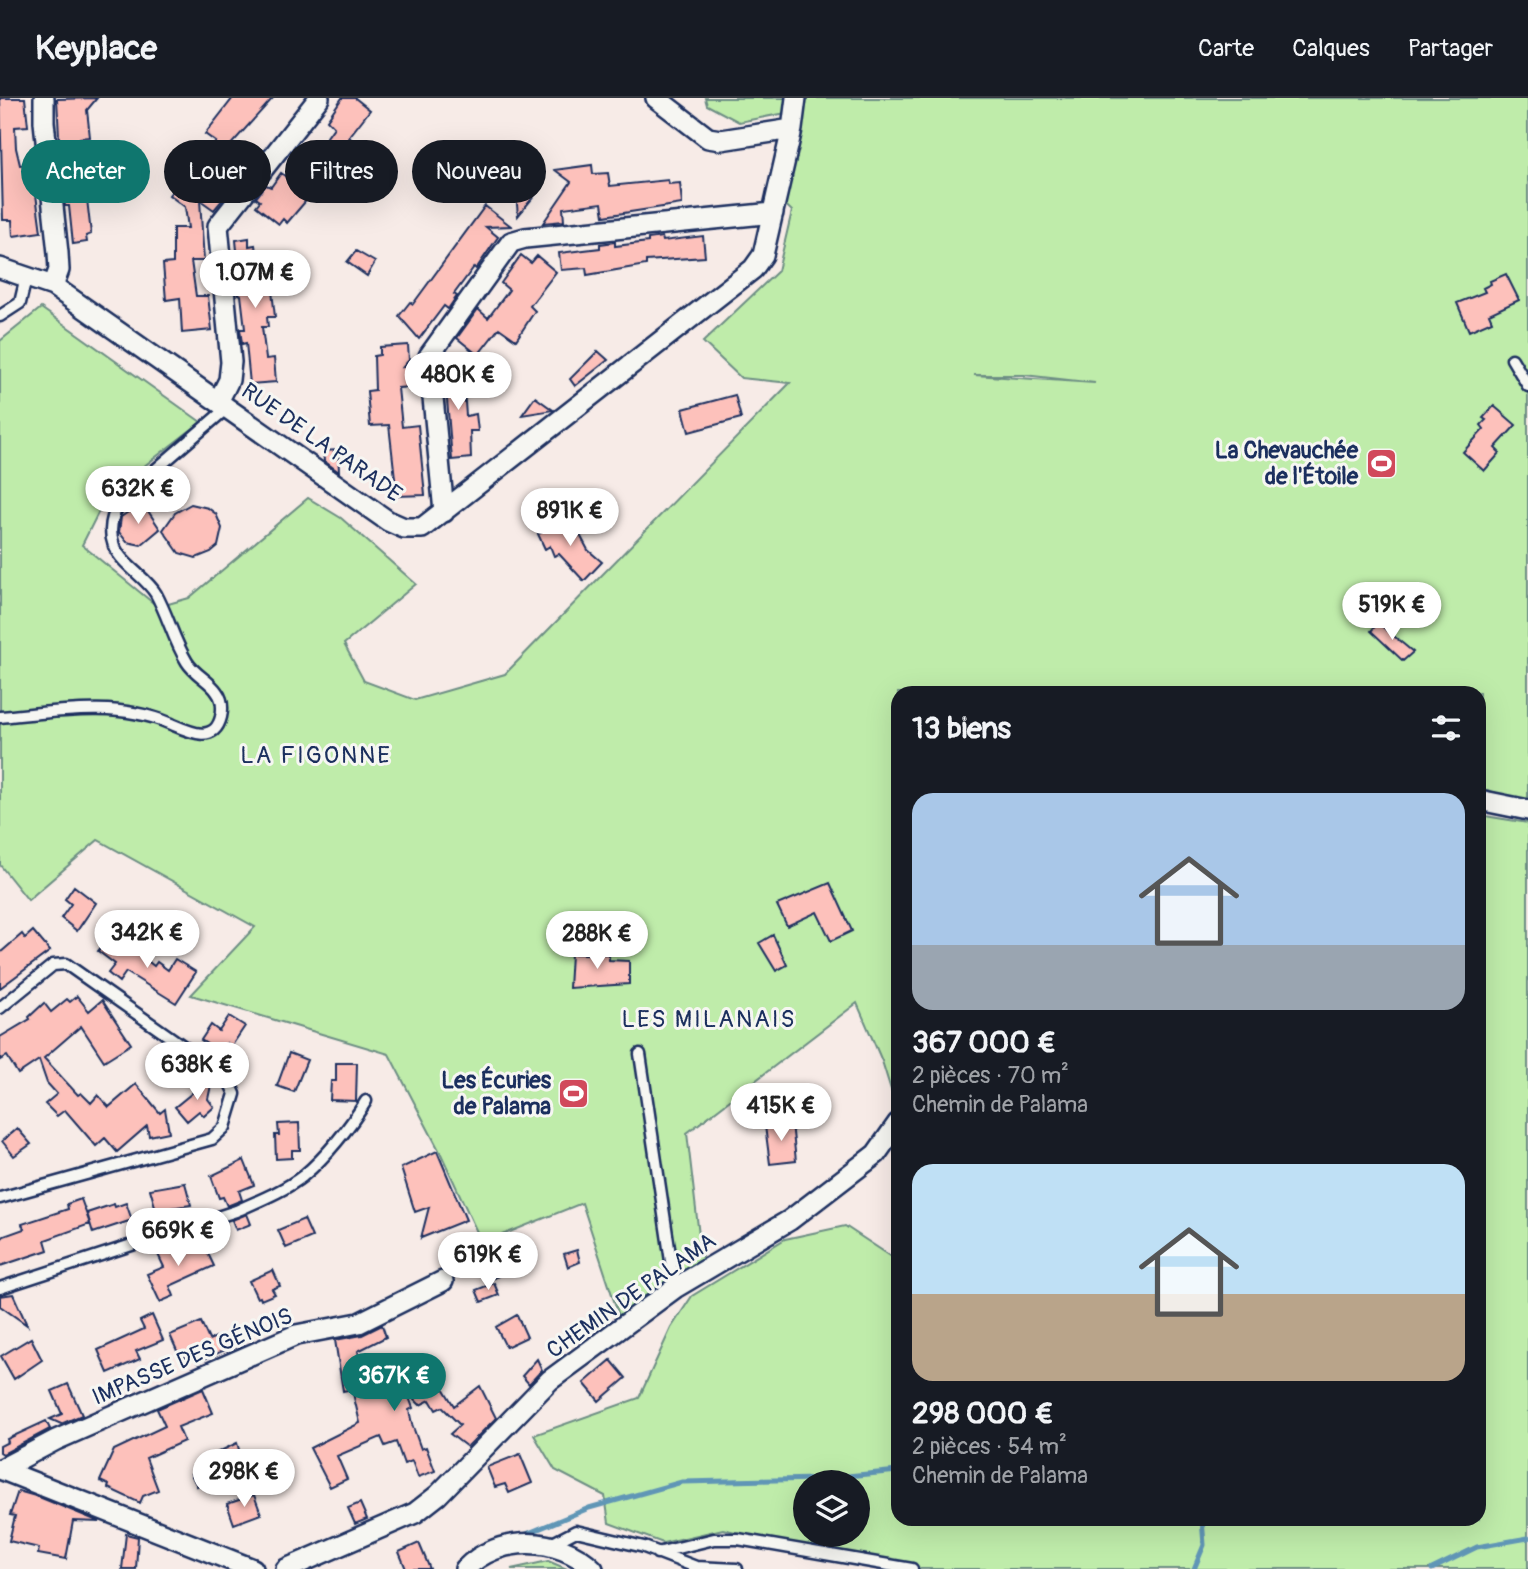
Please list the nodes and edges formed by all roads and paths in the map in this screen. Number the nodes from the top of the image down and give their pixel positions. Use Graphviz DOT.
graph roads {
  1 [pos="44,98"];
  2 [pos="319,98"];
  3 [pos="656,98"];
  4 [pos="796,98"];
  5 [pos="792,130"];
  6 [pos="773,214"];
  7 [pos="0,268"];
  8 [pos="21,276"];
  9 [pos="53,286"];
  10 [pos="0,316"];
  11 [pos="1513,359"];
  12 [pos="1528,386"];
  13 [pos="223,403"];
  14 [pos="444,512"];
  15 [pos="0,717"];
  16 [pos="1486,801"];
  17 [pos="1528,810"];
  18 [pos="0,1008"];
  19 [pos="640,1054"];
  20 [pos="366,1101"];
  21 [pos="891,1133"];
  22 [pos="0,1199"];
  23 [pos="443,1281"];
  24 [pos="0,1288"];
  25 [pos="675,1288"];
  26 [pos="0,1469"];
  27 [pos="550,1545"];
  28 [pos="505,1546"];
  29 [pos="657,1553"];
  30 [pos="253,1569"];
  31 [pos="285,1569"];
  32 [pos="465,1569"];
  33 [pos="482,1569"];
  34 [pos="593,1569"];
  35 [pos="737,1569"];
  36 [pos="912,1569"];
  1 -- 9 [label="street"];
  2 -- 13 [label="street"];
  3 -- 5 [label="street"];
  4 -- 5 [label="street, RUE DE LA PARADE"];
  5 -- 6 [label="street, RUE DE LA PARADE"];
  6 -- 14 [label="street, RUE DE LA PARADE"];
  6 -- 14 [label="street"];
  7 -- 8 [label="street, RUE DE LA PARADE"];
  8 -- 9 [label="street, RUE DE LA PARADE"];
  8 -- 10 [label="lane"];
  9 -- 13 [label="street, RUE DE LA PARADE"];
  11 -- 12 [label="lane"];
  13 -- 14 [label="street, RUE DE LA PARADE"];
  13 -- 15 [label="lane"];
  16 -- 17 [label="street"];
  18 -- 22 [label="lane"];
  19 -- 25 [label="lane"];
  20 -- 24 [label="lane"];
  21 -- 25 [label="street, CHEMIN DE PALAMA"];
  23 -- 26 [label="street, IMPASSE DES GÉNOIS"];
  25 -- 31 [label="street, CHEMIN DE PALAMA"];
  26 -- 30 [label="street"];
  27 -- 28 [label="street"];
  27 -- 29 [label="lane"];
  27 -- 34 [label="street"];
  28 -- 32 [label="street"];
  28 -- 33 [label="street"];
  29 -- 35 [label="lane"];
  29 -- 36 [label="lane"];
}
